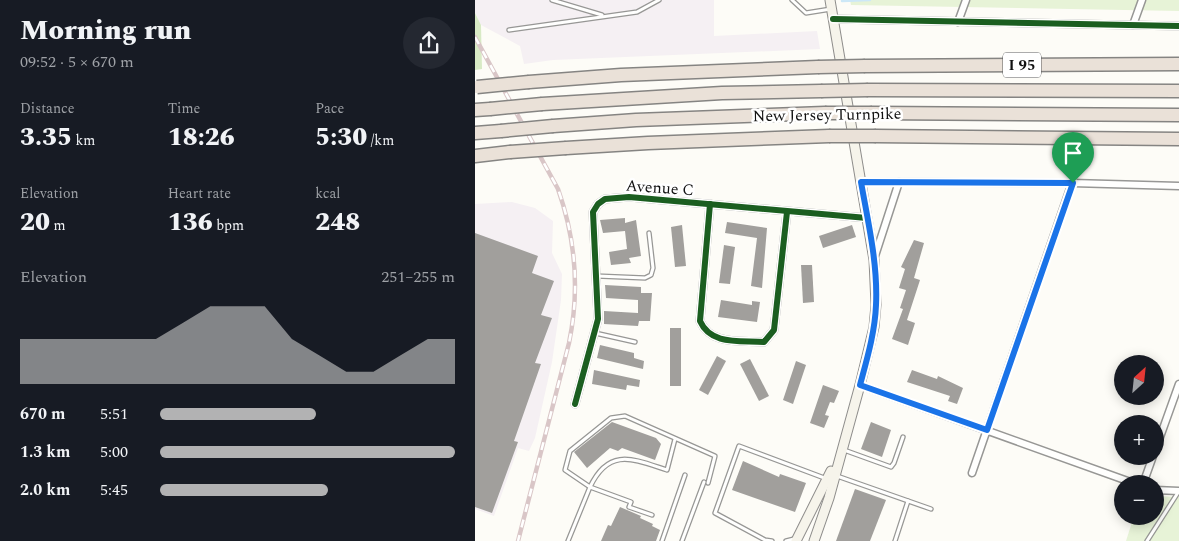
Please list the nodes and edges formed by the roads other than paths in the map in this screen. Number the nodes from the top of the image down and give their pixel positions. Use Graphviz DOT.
graph roads {
  1 [pos="552,0"];
  2 [pos="659,0"];
  3 [pos="792,0"];
  4 [pos="966,0"];
  5 [pos="1141,0"];
  6 [pos="831,4"];
  7 [pos="605,16"];
  8 [pos="833,19"];
  9 [pos="958,22"];
  10 [pos="1133,25"];
  11 [pos="1179,26"];
  12 [pos="509,30"];
  13 [pos="1179,64"];
  14 [pos="476,87"];
  15 [pos="1179,91"];
  16 [pos="475,110"];
  17 [pos="1179,115"];
  18 [pos="475,133"];
  19 [pos="1179,139"];
  20 [pos="475,156"];
  21 [pos="861,182"];
  22 [pos="899,182"];
  23 [pos="1073,183"];
  24 [pos="1179,186"];
  25 [pos="710,204"];
  26 [pos="787,212"];
  27 [pos="867,218"];
  28 [pos="649,233"];
  29 [pos="874,260"];
  30 [pos="597,276"];
  31 [pos="595,333"];
  32 [pos="635,342"];
  33 [pos="1179,384"];
  34 [pos="860,385"];
  35 [pos="575,404"];
  36 [pos="1164,426"];
  37 [pos="987,430"];
  38 [pos="903,437"];
  39 [pos="675,438"];
  40 [pos="840,452"];
  41 [pos="972,473"];
  42 [pos="685,475"];
  43 [pos="1114,476"];
  44 [pos="831,477"];
  45 [pos="590,487"];
  46 [pos="1164,490"];
  47 [pos="1179,490"];
  48 [pos="908,501"];
  49 [pos="931,509"];
  50 [pos="652,515"];
  51 [pos="797,539"];
  52 [pos="766,540"];
  53 [pos="568,541"];
  54 [pos="662,541"];
  55 [pos="682,541"];
  56 [pos="772,541"];
  57 [pos="786,541"];
  58 [pos="813,541"];
  59 [pos="895,541"];
  60 [pos="1147,541"];
  1 -- 7 [label="lane"];
  2 -- 7 [label="lane"];
  3 -- 6 [label="lane"];
  4 -- 9 [label="street"];
  5 -- 10 [label="street"];
  6 -- 8 [label="main road"];
  7 -- 12 [label="lane"];
  8 -- 9 [label="street"];
  8 -- 21 [label="main road"];
  9 -- 10 [label="street"];
  10 -- 11 [label="street"];
  13 -- 14 [label="highway, I 95, bridge"];
  15 -- 16 [label="highway, New Jersey Turnpike / I 95, bridge"];
  17 -- 18 [label="highway, New Jersey Turnpike, bridge"];
  19 -- 20 [label="highway, New Jersey Turnpike, bridge"];
  21 -- 22 [label="street"];
  21 -- 27 [label="main road"];
  22 -- 23 [label="street"];
  22 -- 29 [label="street"];
  23 -- 24 [label="street"];
  23 -- 37 [label="street"];
  25 -- 26 [label="street, Avenue C"];
  25 -- 26 [label="street"];
  25 -- 30 [label="street, Avenue C"];
  26 -- 27 [label="street, Avenue C"];
  27 -- 29 [label="main road"];
  28 -- 30 [label="lane"];
  29 -- 34 [label="main road"];
  30 -- 31 [label="street, Avenue C"];
  31 -- 32 [label="lane"];
  31 -- 35 [label="street, Avenue C"];
  33 -- 36 [label="street"];
  34 -- 37 [label="street"];
  34 -- 40 [label="main road"];
  37 -- 41 [label="street"];
  37 -- 43 [label="street"];
  38 -- 40 [label="lane"];
  39 -- 45 [label="lane"];
  39 -- 45 [label="lane"];
  39 -- 55 [label="lane"];
  40 -- 44 [label="main road"];
  42 -- 54 [label="lane"];
  44 -- 48 [label="lane"];
  44 -- 51 [label="main road"];
  44 -- 52 [label="lane"];
  44 -- 58 [label="main road"];
  45 -- 50 [label="lane"];
  45 -- 53 [label="lane"];
  46 -- 47 [label="street"];
  47 -- 60 [label="lane"];
  48 -- 49 [label="lane"];
  48 -- 59 [label="lane"];
  51 -- 57 [label="lane"];
  52 -- 56 [label="lane"];
}
